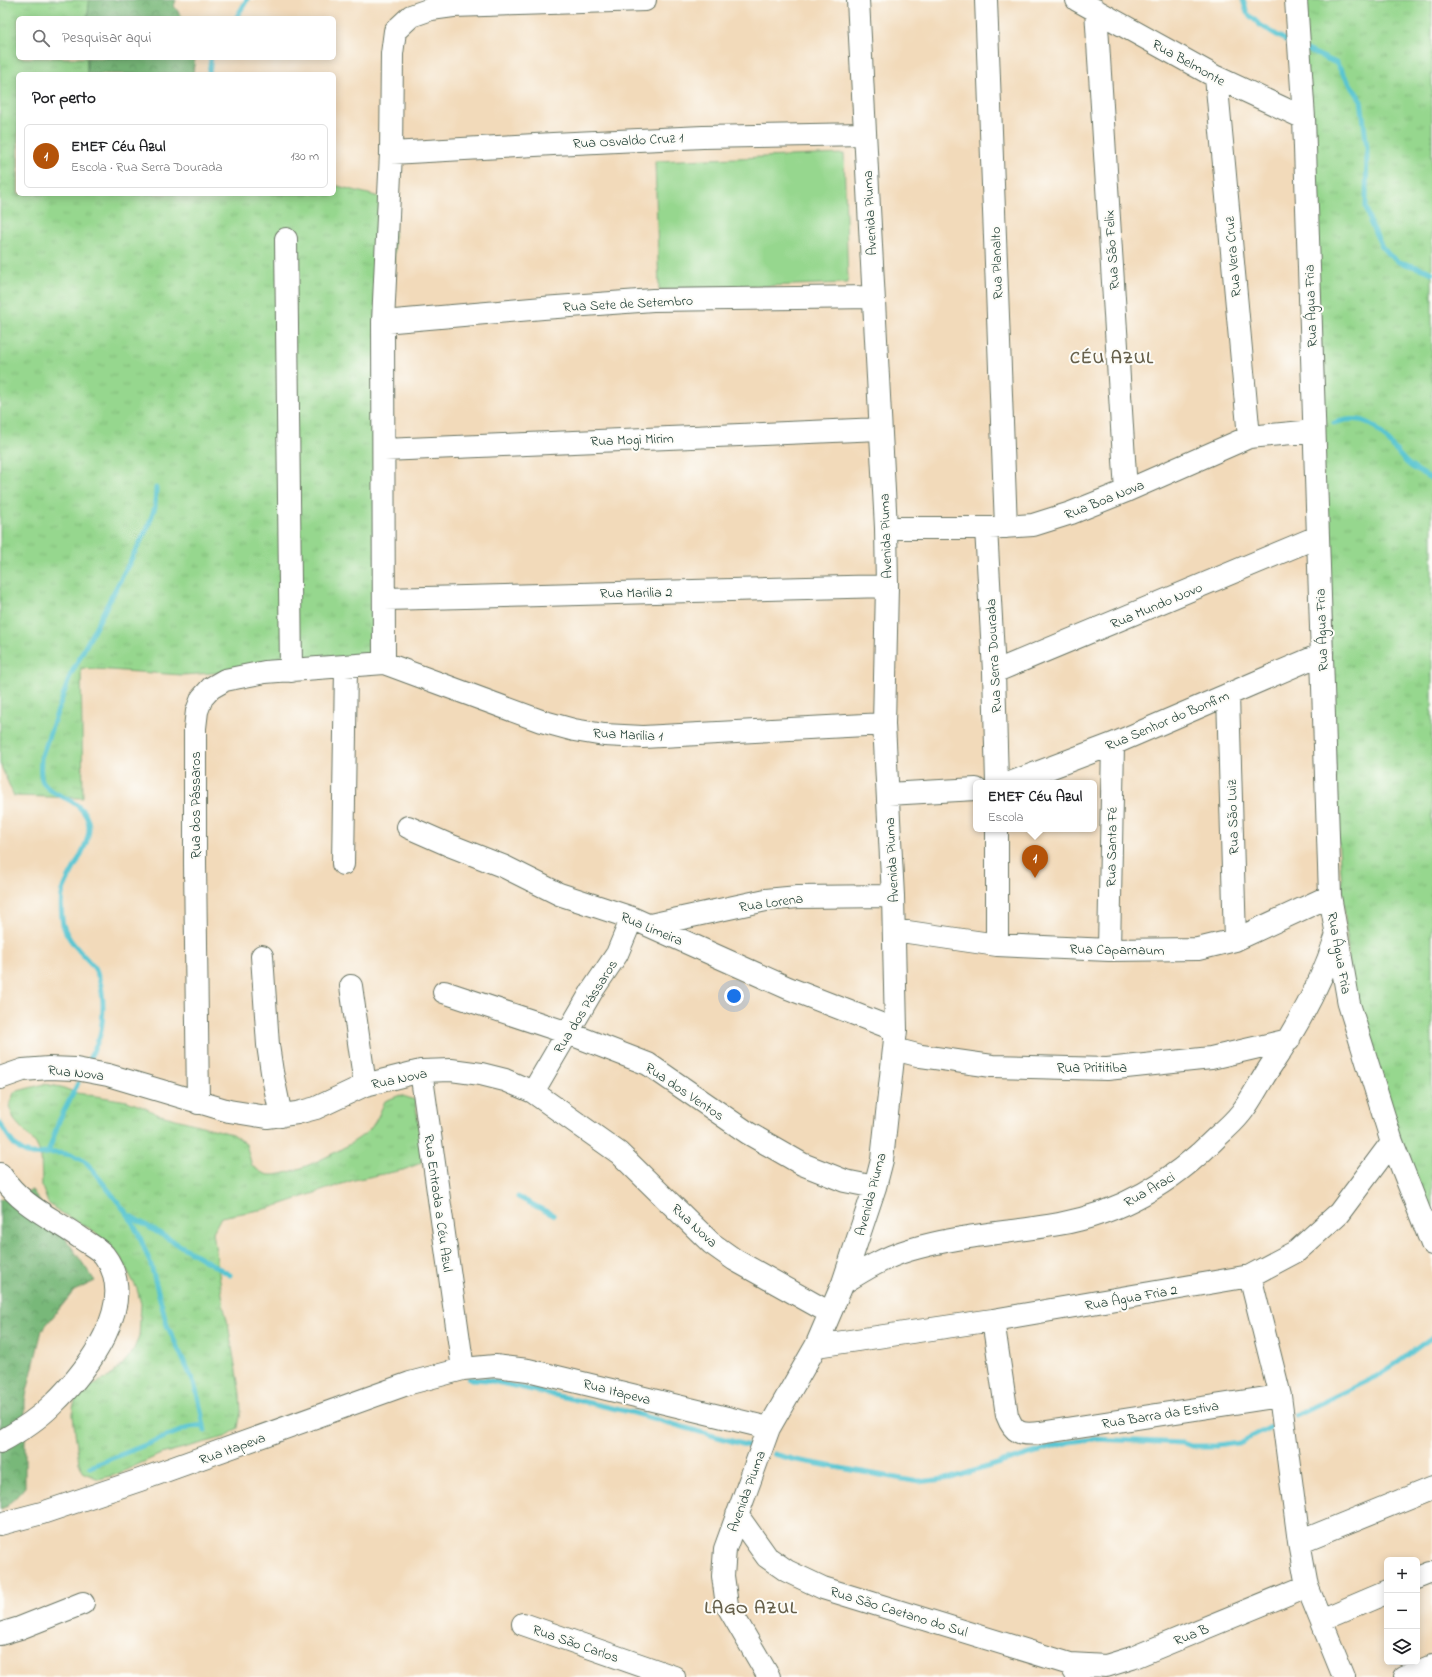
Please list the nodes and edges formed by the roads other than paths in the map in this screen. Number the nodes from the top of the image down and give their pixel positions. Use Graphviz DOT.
graph roads {
  1 [pos="645,0"];
  2 [pos="858,0"];
  3 [pos="986,0"];
  4 [pos="1296,0"];
  5 [pos="1086,5"];
  6 [pos="1216,77"];
  7 [pos="1304,118"];
  8 [pos="865,134"];
  9 [pos="390,153"];
  10 [pos="286,238"];
  11 [pos="873,297"];
  12 [pos="384,322"];
  13 [pos="880,429"];
  14 [pos="1314,430"];
  15 [pos="1249,437"];
  16 [pos="384,450"];
  17 [pos="1126,491"];
  18 [pos="886,528"];
  19 [pos="996,528"];
  20 [pos="1317,538"];
  21 [pos="887,586"];
  22 [pos="385,598"];
  23 [pos="1322,654"];
  24 [pos="384,663"];
  25 [pos="346,666"];
  26 [pos="292,670"];
  27 [pos="994,672"];
  28 [pos="1228,694"];
  29 [pos="884,724"];
  30 [pos="1113,744"];
  31 [pos="997,780"];
  32 [pos="1018,780"];
  33 [pos="973,789"];
  34 [pos="888,794"];
  35 [pos="408,826"];
  36 [pos="997,832"];
  37 [pos="343,864"];
  38 [pos="894,896"];
  39 [pos="1330,896"];
  40 [pos="641,922"];
  41 [pos="894,930"];
  42 [pos="1336,934"];
  43 [pos="1235,940"];
  44 [pos="997,945"];
  45 [pos="1109,950"];
  46 [pos="262,956"];
  47 [pos="351,986"];
  48 [pos="444,992"];
  49 [pos="568,1033"];
  50 [pos="895,1040"];
  51 [pos="1289,1040"];
  52 [pos="421,1071"];
  53 [pos="0,1078"];
  54 [pos="365,1085"];
  55 [pos="533,1092"];
  56 [pos="198,1103"];
  57 [pos="281,1116"];
  58 [pos="1392,1142"];
  59 [pos="0,1174"];
  60 [pos="875,1187"];
  61 [pos="1432,1244"];
  62 [pos="1250,1276"];
  63 [pos="843,1283"];
  64 [pos="830,1313"];
  65 [pos="993,1320"];
  66 [pos="816,1346"];
  67 [pos="463,1369"];
  68 [pos="1280,1396"];
  69 [pos="769,1428"];
  70 [pos="0,1442"];
  71 [pos="1432,1488"];
  72 [pos="736,1515"];
  73 [pos="0,1524"];
  74 [pos="1299,1542"];
  75 [pos="1432,1573"];
  76 [pos="1420,1578"];
  77 [pos="1307,1586"];
  78 [pos="1385,1593"];
  79 [pos="83,1603"];
  80 [pos="1321,1620"];
  81 [pos="523,1624"];
  82 [pos="0,1634"];
  83 [pos="1432,1666"];
  84 [pos="1074,1670"];
  85 [pos="674,1677"];
  86 [pos="769,1677"];
  87 [pos="1344,1677"];
  88 [pos="1406,1677"];
  1 -- 9 [label="street"];
  2 -- 8 [label="street, Avenida Piuma"];
  3 -- 19 [label="street, Rua Planalto"];
  4 -- 7 [label="street, Rua Água Fria"];
  5 -- 6 [label="street, Rua Belmonte"];
  5 -- 17 [label="street, Rua São Felix"];
  6 -- 7 [label="street, Rua Belmonte"];
  6 -- 15 [label="street, Rua Vera Cruz"];
  7 -- 14 [label="street, Rua Água Fria"];
  8 -- 9 [label="street, Rua Osvaldo Cruz 1"];
  8 -- 11 [label="street, Avenida Piuma"];
  9 -- 12 [label="street"];
  10 -- 26 [label="street"];
  11 -- 12 [label="street, Rua Sete de Setembro"];
  11 -- 13 [label="street, Avenida Piuma"];
  12 -- 16 [label="street"];
  13 -- 16 [label="street, Rua Mogi Mirim"];
  13 -- 18 [label="street, Avenida Piuma"];
  14 -- 15 [label="street, Rua Boa Nova"];
  14 -- 20 [label="street, Rua Água Fria"];
  15 -- 17 [label="street, Rua Boa Nova"];
  16 -- 22 [label="street"];
  17 -- 19 [label="street, Rua Boa Nova"];
  18 -- 19 [label="street, Rua Boa Nova"];
  18 -- 21 [label="street, Avenida Piuma"];
  19 -- 27 [label="street, Rua Serra Dourada"];
  20 -- 23 [label="street, Rua Água Fria"];
  20 -- 27 [label="street, Rua Mundo Novo"];
  21 -- 22 [label="street, Rua Marilia 2"];
  21 -- 29 [label="street, Avenida Piuma"];
  22 -- 24 [label="street"];
  23 -- 28 [label="street, Rua Senhor do Bonfim"];
  23 -- 39 [label="street, Rua Água Fria"];
  24 -- 25 [label="street, Rua dos Pássaros"];
  24 -- 29 [label="street, Rua Marilia 1"];
  25 -- 26 [label="street, Rua dos Pássaros"];
  25 -- 37 [label="street"];
  26 -- 56 [label="street, Rua dos Pássaros"];
  27 -- 31 [label="street, Rua Serra Dourada"];
  28 -- 30 [label="street, Rua Senhor do Bonfim"];
  28 -- 43 [label="street, Rua São Luiz"];
  29 -- 34 [label="street, Avenida Piuma"];
  30 -- 32 [label="street, Rua Senhor do Bonfim"];
  30 -- 45 [label="street, Rua Santa Fé"];
  33 -- 34 [label="street"];
  34 -- 38 [label="street, Avenida Piuma"];
  35 -- 40 [label="street, Rua Limeira"];
  36 -- 44 [label="street"];
  38 -- 40 [label="street, Rua Lorena"];
  38 -- 41 [label="street, Avenida Piuma"];
  39 -- 42 [label="street, Rua Água Fria"];
  39 -- 43 [label="street, Rua Caparnaum"];
  40 -- 49 [label="street, Rua dos Pássaros"];
  40 -- 50 [label="street, Rua Limeira"];
  41 -- 44 [label="street, Rua Caparnaum"];
  41 -- 50 [label="street, Avenida Piuma"];
  42 -- 51 [label="street, Rua Araci"];
  42 -- 58 [label="street, Rua Água Fria"];
  43 -- 45 [label="street, Rua Caparnaum"];
  44 -- 45 [label="street, Rua Caparnaum"];
  46 -- 57 [label="street"];
  47 -- 54 [label="street"];
  48 -- 49 [label="street, Rua dos Ventos"];
  49 -- 55 [label="street, Rua dos Pássaros"];
  49 -- 60 [label="street, Rua dos Ventos"];
  50 -- 51 [label="street, Rua Prititiba"];
  50 -- 60 [label="street, Avenida Piuma"];
  51 -- 63 [label="street, Rua Araci"];
  52 -- 54 [label="street, Rua Nova"];
  52 -- 55 [label="street, Rua Nova"];
  52 -- 67 [label="street, Rua Entrada a Céu Azul"];
  53 -- 56 [label="street, Rua Nova"];
  54 -- 57 [label="street, Rua Nova"];
  55 -- 64 [label="street, Rua Nova"];
  56 -- 57 [label="street, Rua Nova"];
  58 -- 61 [label="street, Rua Água Fria"];
  58 -- 62 [label="street, Rua Água Fria 2"];
  59 -- 70 [label="street"];
  60 -- 63 [label="street, Avenida Piuma"];
  62 -- 65 [label="street, Rua Água Fria 2"];
  62 -- 68 [label="street"];
  63 -- 64 [label="street, Avenida Piuma"];
  64 -- 66 [label="street, Avenida Piuma"];
  65 -- 66 [label="street, Rua Água Fria 2"];
  65 -- 68 [label="street, Rua Barra da Estiva"];
  66 -- 69 [label="street, Avenida Piuma"];
  67 -- 69 [label="street, Rua Itapeva"];
  67 -- 73 [label="street, Rua Itapeva"];
  68 -- 74 [label="street"];
  69 -- 72 [label="street, Avenida Piuma"];
  71 -- 74 [label="street"];
  72 -- 84 [label="street, Rua São Caetano do Sul"];
  72 -- 86 [label="street, Avenida Piuma"];
  74 -- 77 [label="street"];
  75 -- 76 [label="street"];
  77 -- 80 [label="street"];
  77 -- 84 [label="street, Rua B"];
  78 -- 80 [label="street"];
  79 -- 82 [label="street"];
  80 -- 87 [label="street"];
  81 -- 85 [label="street, Rua São Carlos"];
  83 -- 88 [label="street"];
}
